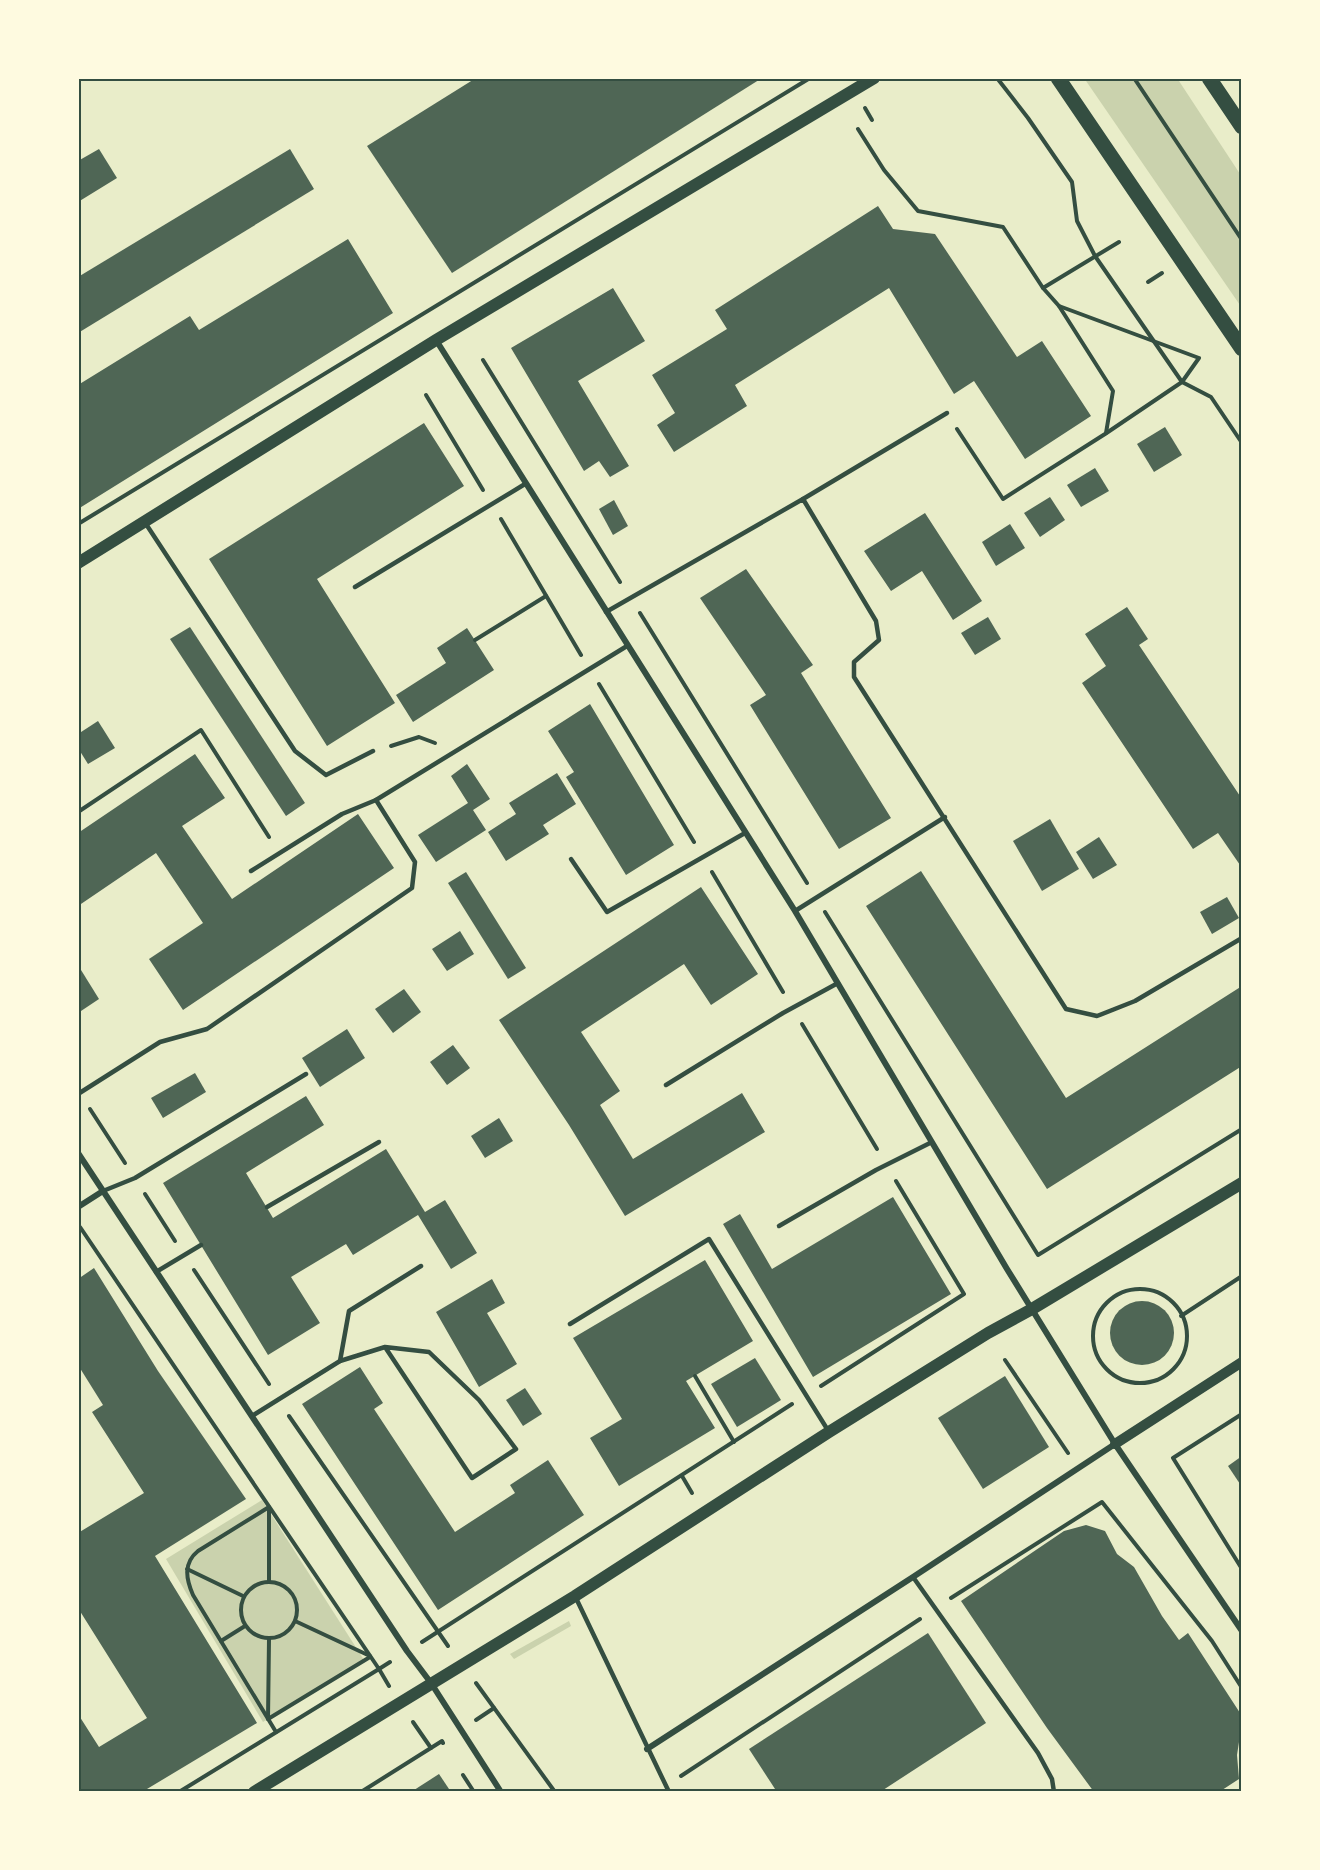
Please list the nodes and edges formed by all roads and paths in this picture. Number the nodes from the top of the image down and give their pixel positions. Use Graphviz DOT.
graph roads {
  1 [pos="810,78"];
  2 [pos="874,78"];
  3 [pos="997,78"];
  4 [pos="1058,78"];
  5 [pos="1134,78"];
  6 [pos="1209,78"];
  7 [pos="1242,127"];
  8 [pos="858,129"];
  9 [pos="1242,240"];
  10 [pos="1119,242"];
  11 [pos="1095,256"];
  12 [pos="1043,288"];
  13 [pos="1059,306"];
  14 [pos="436,340"];
  15 [pos="1155,342"];
  16 [pos="1242,349"];
  17 [pos="483,360"];
  18 [pos="1182,382"];
  19 [pos="947,413"];
  20 [pos="1106,434"];
  21 [pos="1242,443"];
  22 [pos="525,484"];
  23 [pos="803,499"];
  24 [pos="144,522"];
  25 [pos="78,524"];
  26 [pos="78,563"];
  27 [pos="355,587"];
  28 [pos="546,596"];
  29 [pos="630,597"];
  30 [pos="606,612"];
  31 [pos="475,640"];
  32 [pos="627,646"];
  33 [pos="374,751"];
  34 [pos="456,751"];
  35 [pos="376,800"];
  36 [pos="78,812"];
  37 [pos="945,817"];
  38 [pos="745,833"];
  39 [pos="280,853"];
  40 [pos="571,859"];
  41 [pos="251,871"];
  42 [pos="817,899"];
  43 [pos="795,911"];
  44 [pos="1242,938"];
  45 [pos="838,983"];
  46 [pos="306,1074"];
  47 [pos="666,1085"];
  48 [pos="79,1094"];
  49 [pos="1242,1129"];
  50 [pos="379,1142"];
  51 [pos="932,1142"];
  52 [pos="78,1153"];
  53 [pos="135,1178"];
  54 [pos="1242,1183"];
  55 [pos="103,1191"];
  56 [pos="78,1207"];
  57 [pos="267,1207"];
  58 [pos="78,1223"];
  59 [pos="779,1226"];
  60 [pos="201,1245"];
  61 [pos="184,1255"];
  62 [pos="421,1266"];
  63 [pos="156,1272"];
  64 [pos="1242,1276"];
  65 [pos="964,1294"];
  66 [pos="1032,1309"];
  67 [pos="1181,1316"];
  68 [pos="570,1324"];
  69 [pos="385,1347"];
  70 [pos="1005,1360"];
  71 [pos="340,1361"];
  72 [pos="1242,1362"];
  73 [pos="694,1376"];
  74 [pos="806,1395"];
  75 [pos="279,1400"];
  76 [pos="1242,1414"];
  77 [pos="252,1416"];
  78 [pos="829,1432"];
  79 [pos="734,1442"];
  80 [pos="1116,1444"];
  81 [pos="1068,1454"];
  82 [pos="269,1507"];
  83 [pos="187,1569"];
  84 [pos="1242,1569"];
  85 [pos="913,1577"];
  86 [pos="269,1581"];
  87 [pos="243,1596"];
  88 [pos="575,1596"];
  89 [pos="935,1609"];
  90 [pos="295,1621"];
  91 [pos="245,1626"];
  92 [pos="1242,1631"];
  93 [pos="437,1633"];
  94 [pos="269,1639"];
  95 [pos="221,1641"];
  96 [pos="407,1651"];
  97 [pos="370,1657"];
  98 [pos="463,1665"];
  99 [pos="379,1669"];
  100 [pos="431,1683"];
  101 [pos="1242,1688"];
  102 [pos="400,1702"];
  103 [pos="268,1719"];
  104 [pos="276,1732"];
  105 [pos="431,1748"];
  106 [pos="447,1749"];
  107 [pos="647,1749"];
  108 [pos="458,1766"];
  109 [pos="667,1789"];
  110 [pos="179,1792"];
  111 [pos="254,1792"];
  112 [pos="361,1792"];
  113 [pos="474,1792"];
  114 [pos="501,1792"];
  115 [pos="555,1792"];
  116 [pos="1054,1792"];
  1 -- 25 [label="path"];
  2 -- 14 [label="main road"];
  3 -- 11 [label="path"];
  4 -- 16 [label="main road"];
  5 -- 9 [label="path"];
  6 -- 7 [label="main road"];
  8 -- 12 [label="path"];
  10 -- 11 [label="path"];
  11 -- 12 [label="path"];
  11 -- 15 [label="path"];
  12 -- 13 [label="path"];
  13 -- 15 [label="path"];
  13 -- 20 [label="path"];
  14 -- 22 [label="street"];
  14 -- 24 [label="main road"];
  15 -- 18 [label="path"];
  15 -- 18 [label="path"];
  17 -- 29 [label="path"];
  18 -- 20 [label="path"];
  18 -- 21 [label="path"];
  19 -- 20 [label="path"];
  19 -- 23 [label="lane"];
  22 -- 27 [label="lane"];
  22 -- 30 [label="street"];
  23 -- 29 [label="lane"];
  23 -- 37 [label="lane"];
  24 -- 26 [label="main road"];
  24 -- 33 [label="lane"];
  28 -- 31 [label="path"];
  29 -- 30 [label="lane"];
  29 -- 42 [label="path"];
  30 -- 32 [label="street"];
  32 -- 34 [label="lane"];
  32 -- 38 [label="street"];
  33 -- 34 [label="path"];
  34 -- 35 [label="lane"];
  35 -- 39 [label="lane"];
  35 -- 48 [label="lane"];
  36 -- 39 [label="path"];
  37 -- 42 [label="lane"];
  37 -- 44 [label="lane"];
  38 -- 40 [label="lane"];
  38 -- 43 [label="street"];
  39 -- 41 [label="lane"];
  42 -- 43 [label="lane"];
  42 -- 49 [label="path"];
  43 -- 45 [label="street"];
  45 -- 47 [label="lane"];
  45 -- 51 [label="street"];
  46 -- 53 [label="lane"];
  48 -- 53 [label="path"];
  50 -- 57 [label="lane"];
  51 -- 59 [label="lane"];
  51 -- 66 [label="street"];
  52 -- 55 [label="street"];
  53 -- 55 [label="lane"];
  53 -- 61 [label="path"];
  54 -- 66 [label="main road"];
  55 -- 56 [label="street"];
  55 -- 63 [label="street"];
  58 -- 82 [label="path"];
  60 -- 61 [label="lane"];
  61 -- 63 [label="lane"];
  61 -- 75 [label="path"];
  62 -- 71 [label="lane"];
  63 -- 77 [label="street"];
  64 -- 67 [label="path"];
  65 -- 74 [label="path"];
  66 -- 78 [label="main road"];
  66 -- 80 [label="street"];
  67 -- 67 [label="path"];
  68 -- 74 [label="lane"];
  69 -- 69 [label="lane"];
  69 -- 71 [label="lane"];
  70 -- 81 [label="path"];
  71 -- 75 [label="lane"];
  72 -- 80 [label="street"];
  73 -- 79 [label="path"];
  74 -- 78 [label="lane"];
  74 -- 79 [label="path"];
  75 -- 77 [label="lane"];
  75 -- 93 [label="path"];
  76 -- 84 [label="path"];
  77 -- 96 [label="street"];
  78 -- 88 [label="main road"];
  79 -- 93 [label="path"];
  80 -- 85 [label="street"];
  80 -- 92 [label="street"];
  82 -- 83 [label="path"];
  82 -- 86 [label="path"];
  82 -- 97 [label="path"];
  83 -- 87 [label="path"];
  83 -- 95 [label="path"];
  85 -- 89 [label="lane"];
  85 -- 107 [label="street"];
  86 -- 87 [label="path"];
  86 -- 90 [label="path"];
  87 -- 91 [label="path"];
  88 -- 98 [label="main road"];
  88 -- 107 [label="lane"];
  89 -- 101 [label="path"];
  89 -- 109 [label="path"];
  89 -- 116 [label="lane"];
  90 -- 94 [label="path"];
  90 -- 97 [label="path"];
  91 -- 94 [label="path"];
  91 -- 95 [label="path"];
  93 -- 96 [label="path"];
  93 -- 98 [label="path"];
  94 -- 103 [label="path"];
  95 -- 103 [label="path"];
  96 -- 99 [label="path"];
  96 -- 100 [label="street"];
  97 -- 99 [label="path"];
  97 -- 103 [label="path"];
  98 -- 100 [label="main road"];
  98 -- 115 [label="path"];
  99 -- 102 [label="path"];
  99 -- 104 [label="path"];
  100 -- 102 [label="main road"];
  100 -- 114 [label="street"];
  102 -- 105 [label="path"];
  102 -- 111 [label="main road"];
  103 -- 104 [label="path"];
  104 -- 110 [label="path"];
  105 -- 106 [label="path"];
  105 -- 112 [label="path"];
  107 -- 109 [label="lane"];
  108 -- 113 [label="path"];
}
